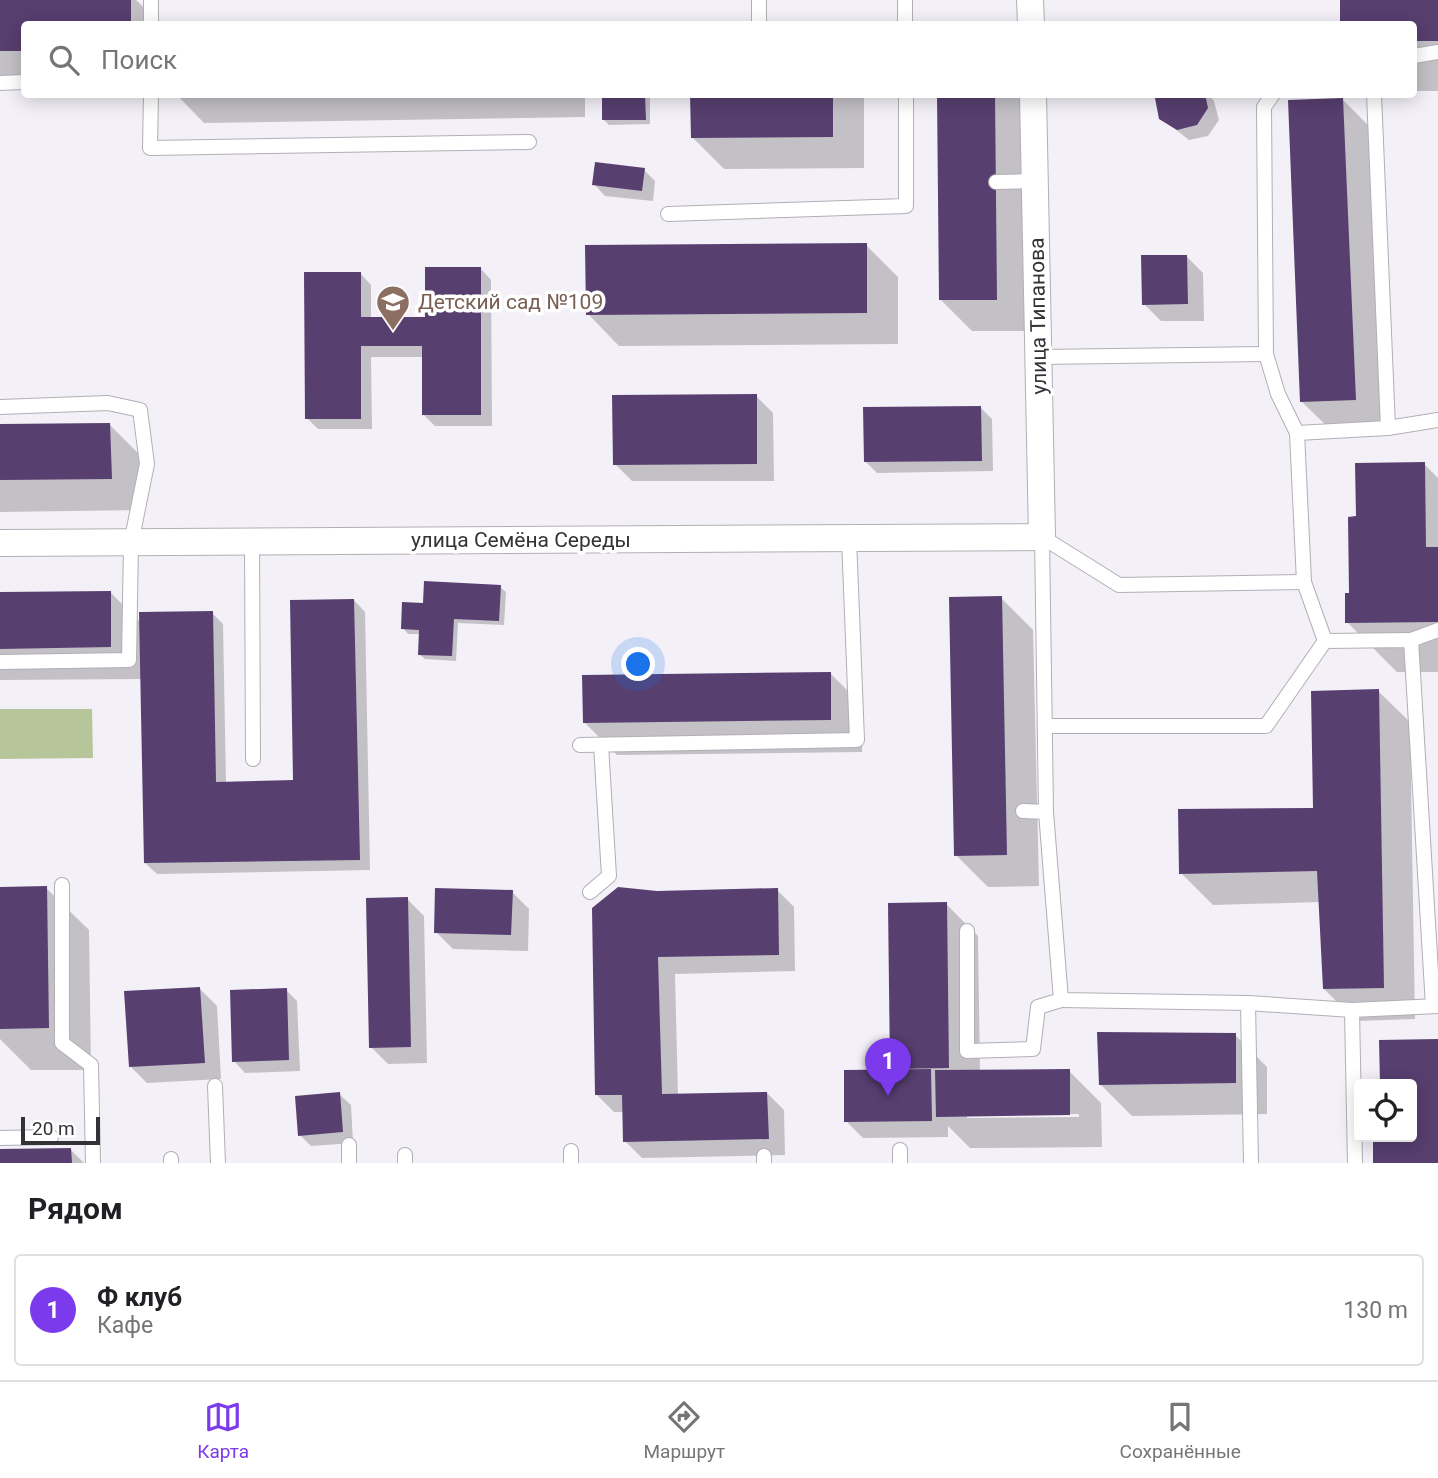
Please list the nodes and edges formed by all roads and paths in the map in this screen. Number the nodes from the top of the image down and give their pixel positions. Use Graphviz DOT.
graph roads {
  1 [pos="151,0"];
  2 [pos="759,0"];
  3 [pos="905,0"];
  4 [pos="1030,0"];
  5 [pos="151,21"];
  6 [pos="759,21"];
  7 [pos="905,21"];
  8 [pos="1031,21"];
  9 [pos="1438,52"];
  10 [pos="1417,55"];
  11 [pos="21,82"];
  12 [pos="0,83"];
  13 [pos="151,98"];
  14 [pos="906,98"];
  15 [pos="1033,98"];
  16 [pos="1270,98"];
  17 [pos="1374,98"];
  18 [pos="529,142"];
  19 [pos="996,181"];
  20 [pos="1036,181"];
  21 [pos="668,214"];
  22 [pos="1266,354"];
  23 [pos="1039,357"];
  24 [pos="0,407"];
  25 [pos="1438,420"];
  26 [pos="1388,428"];
  27 [pos="1297,433"];
  28 [pos="1042,537"];
  29 [pos="849,538"];
  30 [pos="252,542"];
  31 [pos="0,543"];
  32 [pos="131,543"];
  33 [pos="1304,582"];
  34 [pos="1438,630"];
  35 [pos="1411,640"];
  36 [pos="1325,641"];
  37 [pos="0,662"];
  38 [pos="1046,726"];
  39 [pos="580,745"];
  40 [pos="601,745"];
  41 [pos="253,759"];
  42 [pos="1023,811"];
  43 [pos="1046,812"];
  44 [pos="62,885"];
  45 [pos="590,892"];
  46 [pos="967,931"];
  47 [pos="1061,1000"];
  48 [pos="1248,1003"];
  49 [pos="1435,1006"];
  50 [pos="1352,1010"];
  51 [pos="215,1086"];
  52 [pos="0,1138"];
  53 [pos="51,1138"];
  54 [pos="349,1146"];
  55 [pos="93,1163"];
  56 [pos="218,1163"];
  57 [pos="349,1163"];
  58 [pos="1251,1163"];
  59 [pos="1355,1163"];
  1 -- 5 [label="lane"];
  2 -- 6 [label="lane"];
  3 -- 7 [label="lane"];
  4 -- 8 [label="street"];
  9 -- 10 [label="lane"];
  11 -- 12 [label="lane"];
  13 -- 18 [label="lane"];
  14 -- 21 [label="lane"];
  15 -- 20 [label="street, улица Типанова"];
  16 -- 22 [label="lane"];
  17 -- 26 [label="lane"];
  19 -- 20 [label="lane"];
  20 -- 23 [label="street, улица Типанова"];
  22 -- 23 [label="lane"];
  22 -- 27 [label="lane"];
  23 -- 28 [label="street, улица Типанова"];
  24 -- 32 [label="lane"];
  25 -- 26 [label="lane"];
  26 -- 27 [label="lane"];
  27 -- 33 [label="lane"];
  28 -- 29 [label="street, улица Семёна Середы"];
  28 -- 33 [label="lane"];
  28 -- 38 [label="lane"];
  29 -- 30 [label="street, улица Семёна Середы"];
  29 -- 40 [label="lane"];
  30 -- 32 [label="street, улица Семёна Середы"];
  30 -- 41 [label="lane"];
  31 -- 32 [label="street, улица Семёна Середы"];
  32 -- 37 [label="lane"];
  33 -- 36 [label="lane"];
  34 -- 35 [label="lane"];
  35 -- 36 [label="lane"];
  35 -- 49 [label="lane"];
  36 -- 38 [label="lane"];
  38 -- 43 [label="lane"];
  39 -- 40 [label="lane"];
  40 -- 45 [label="lane"];
  42 -- 43 [label="lane"];
  43 -- 47 [label="lane"];
  44 -- 55 [label="lane"];
  46 -- 47 [label="lane"];
  47 -- 48 [label="lane"];
  48 -- 50 [label="lane"];
  48 -- 58 [label="lane"];
  49 -- 50 [label="lane"];
  50 -- 59 [label="lane"];
  51 -- 56 [label="lane"];
  52 -- 53 [label="lane"];
  54 -- 57 [label="lane"];
}
